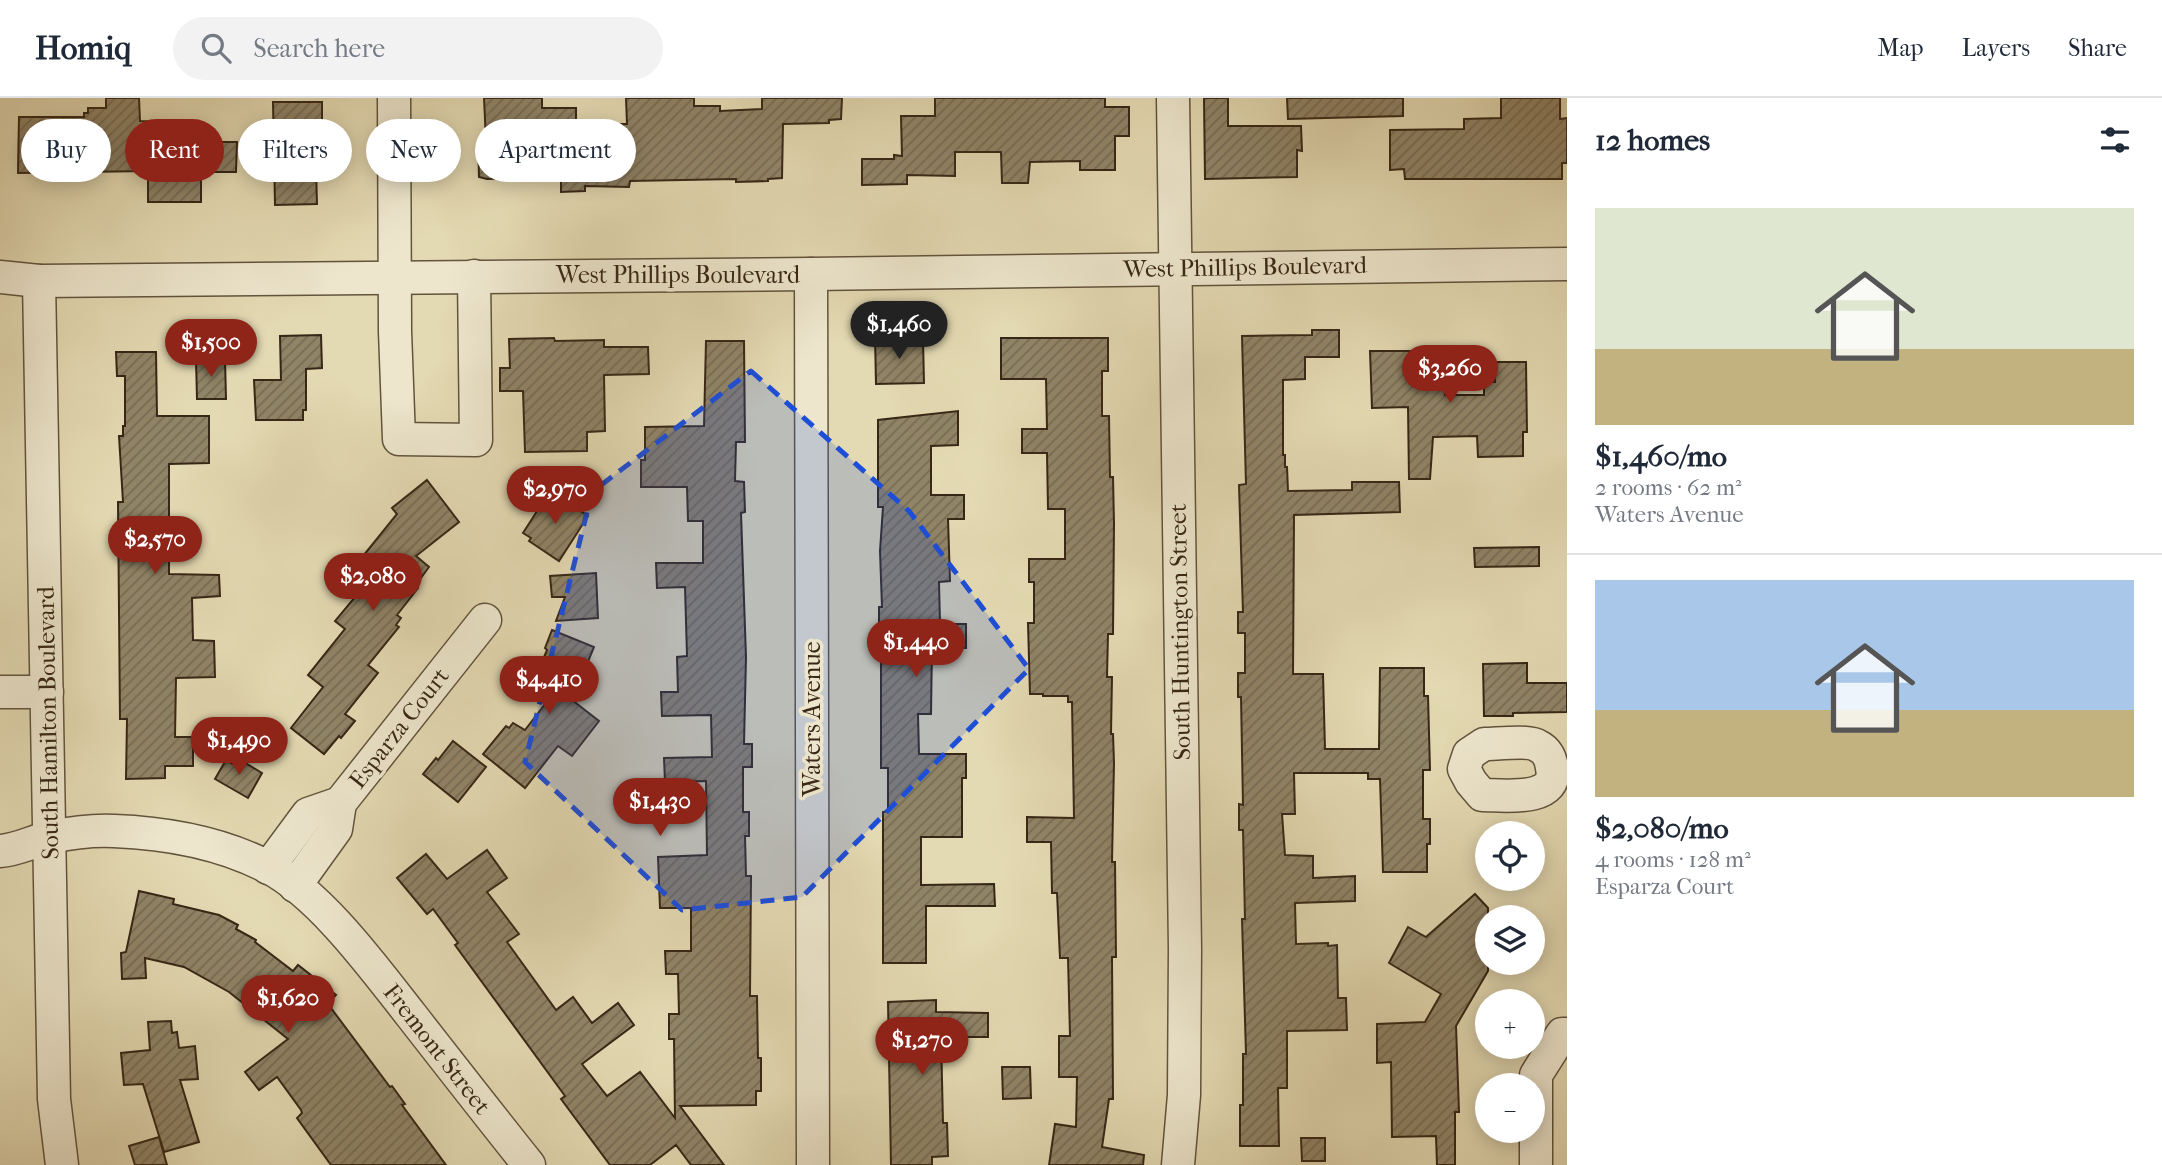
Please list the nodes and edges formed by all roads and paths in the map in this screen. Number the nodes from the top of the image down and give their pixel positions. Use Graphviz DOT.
graph roads {
  1 [pos="394,98"];
  2 [pos="1173,98"];
  3 [pos="1567,264"];
  4 [pos="1174,268"];
  5 [pos="811,274"];
  6 [pos="396,276"];
  7 [pos="474,276"];
  8 [pos="0,277"];
  9 [pos="39,281"];
  10 [pos="485,620"];
  11 [pos="0,692"];
  12 [pos="47,692"];
  13 [pos="340,803"];
  14 [pos="50,837"];
  15 [pos="0,851"];
  16 [pos="268,868"];
  17 [pos="295,886"];
  18 [pos="1567,1034"];
  19 [pos="62,1165"];
  20 [pos="529,1165"];
  21 [pos="813,1165"];
  22 [pos="1178,1165"];
  23 [pos="1536,1165"];
  1 -- 6 [label="street"];
  2 -- 4 [label="street, South Huntington Street"];
  3 -- 4 [label="street, West Phillips Boulevard"];
  4 -- 5 [label="street, West Phillips Boulevard"];
  4 -- 22 [label="street, South Huntington Street"];
  5 -- 7 [label="street, West Phillips Boulevard"];
  5 -- 21 [label="street, Waters Avenue"];
  6 -- 7 [label="street, West Phillips Boulevard"];
  6 -- 7 [label="street"];
  6 -- 9 [label="street, West Phillips Boulevard"];
  8 -- 9 [label="street, West Phillips Boulevard"];
  9 -- 12 [label="street, South Hamilton Boulevard"];
  10 -- 13 [label="street, Esparza Court"];
  11 -- 12 [label="street"];
  12 -- 14 [label="street, South Hamilton Boulevard"];
  13 -- 16 [label="street, Esparza Court"];
  13 -- 17 [label="street, Esparza Court"];
  14 -- 15 [label="street, Fremont Street"];
  14 -- 16 [label="street, Fremont Street"];
  14 -- 19 [label="street, South Hamilton Boulevard"];
  16 -- 17 [label="street, Fremont Street"];
  17 -- 20 [label="street, Fremont Street"];
  18 -- 23 [label="street"];
}
